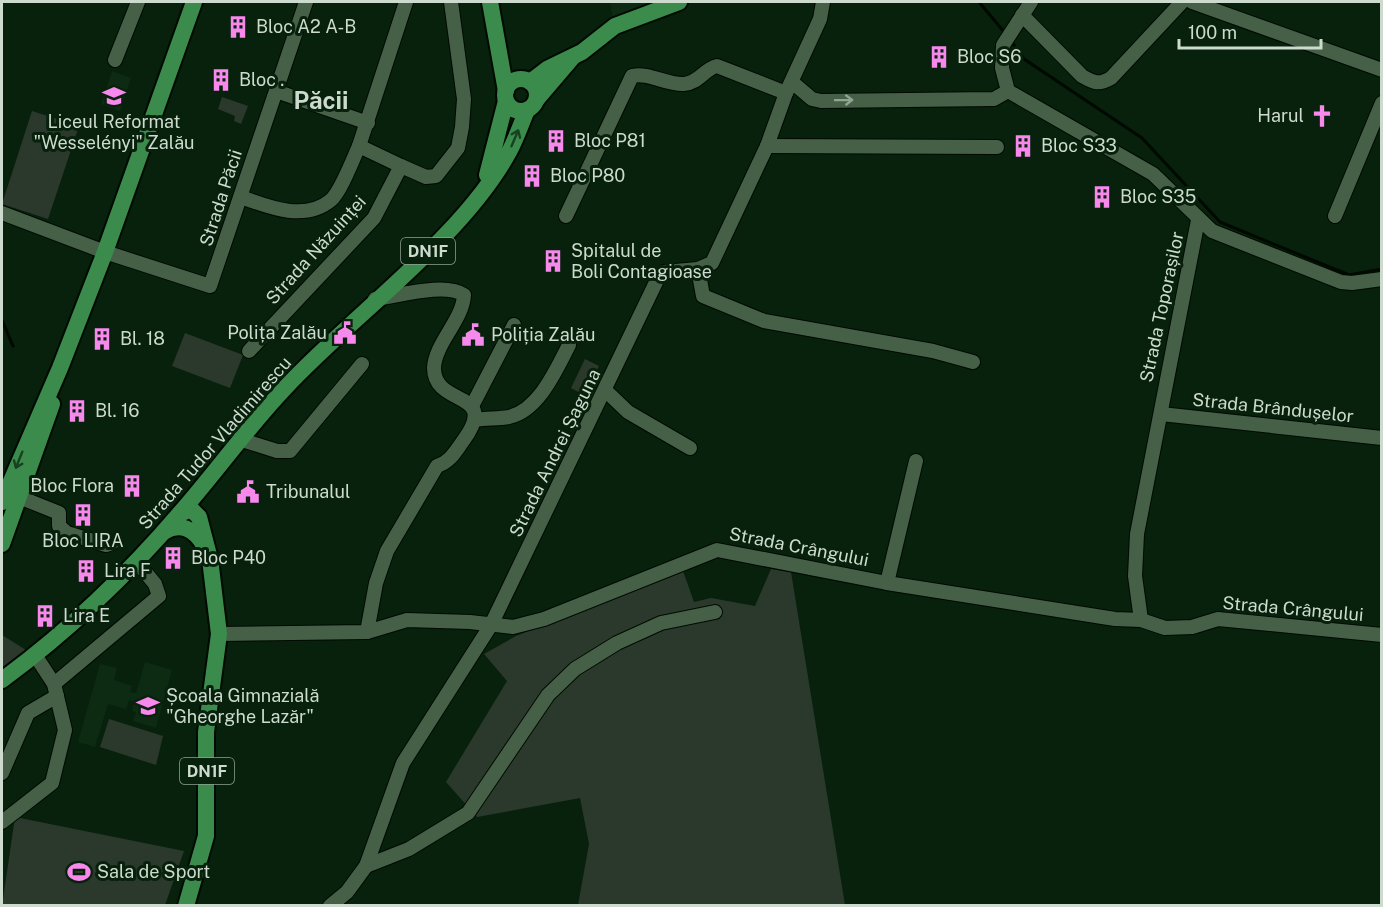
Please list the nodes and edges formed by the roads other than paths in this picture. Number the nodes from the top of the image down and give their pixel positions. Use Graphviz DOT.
graph roads {
  1 [pos="138,2"];
  2 [pos="194,2"];
  3 [pos="306,2"];
  4 [pos="405,2"];
  5 [pos="451,2"];
  6 [pos="490,2"];
  7 [pos="680,2"];
  8 [pos="823,2"];
  9 [pos="1031,2"];
  10 [pos="1182,2"];
  11 [pos="1192,2"];
  12 [pos="1018,22"];
  13 [pos="500,51"];
  14 [pos="573,57"];
  15 [pos="116,60"];
  16 [pos="1382,70"];
  17 [pos="528,81"];
  18 [pos="789,87"];
  19 [pos="276,91"];
  20 [pos="1008,91"];
  21 [pos="506,96"];
  22 [pos="1382,103"];
  23 [pos="532,105"];
  24 [pos="368,123"];
  25 [pos="359,146"];
  26 [pos="767,146"];
  27 [pos="997,147"];
  28 [pos="401,166"];
  29 [pos="241,197"];
  30 [pos="476,198"];
  31 [pos="2,213"];
  32 [pos="566,216"];
  33 [pos="1335,216"];
  34 [pos="1198,220"];
  35 [pos="97,249"];
  36 [pos="698,269"];
  37 [pos="1382,279"];
  38 [pos="375,299"];
  39 [pos="514,325"];
  40 [pos="569,345"];
  41 [pos="249,351"];
  42 [pos="973,362"];
  43 [pos="362,364"];
  44 [pos="606,391"];
  45 [pos="474,413"];
  46 [pos="1161,414"];
  47 [pos="1382,438"];
  48 [pos="239,439"];
  49 [pos="690,448"];
  50 [pos="915,461"];
  51 [pos="206,481"];
  52 [pos="6,500"];
  53 [pos="180,514"];
  54 [pos="202,527"];
  55 [pos="164,532"];
  56 [pos="112,543"];
  57 [pos="2,544"];
  58 [pos="210,559"];
  59 [pos="136,562"];
  60 [pos="887,583"];
  61 [pos="715,612"];
  62 [pos="1141,620"];
  63 [pos="491,625"];
  64 [pos="367,632"];
  65 [pos="219,634"];
  66 [pos="1382,635"];
  67 [pos="35,655"];
  68 [pos="8,671"];
  69 [pos="2,680"];
  70 [pos="55,690"];
  71 [pos="2,773"];
  72 [pos="2,822"];
  73 [pos="366,867"];
  74 [pos="186,906"];
  75 [pos="330,906"];
  1 -- 15 [label="street"];
  2 -- 35 [label="main road"];
  3 -- 19 [label="street, Strada Păcii"];
  4 -- 24 [label="street"];
  5 -- 28 [label="street"];
  6 -- 13 [label="main road, Strada Tudor Vladimirescu / DN1F"];
  7 -- 14 [label="main road"];
  8 -- 18 [label="street"];
  9 -- 12 [label="street"];
  10 -- 12 [label="street"];
  11 -- 16 [label="street"];
  12 -- 20 [label="street"];
  13 -- 17 [label="main road"];
  13 -- 21 [label="main road, Strada Tudor Vladimirescu / DN1F"];
  14 -- 17 [label="main road"];
  14 -- 23 [label="main road, Strada Tudor Vladimirescu"];
  17 -- 21 [label="main road"];
  17 -- 23 [label="main road"];
  18 -- 20 [label="street, one-way"];
  18 -- 26 [label="street"];
  18 -- 32 [label="street"];
  19 -- 24 [label="street"];
  19 -- 29 [label="street, Strada Păcii"];
  20 -- 34 [label="street, Strada Toporașilor"];
  21 -- 23 [label="main road"];
  21 -- 30 [label="main road, Strada Tudor Vladimirescu / DN1F"];
  22 -- 33 [label="street"];
  30 -- 23 [label="main road, Strada Tudor Vladimirescu / DN1F, one-way"];
  24 -- 25 [label="street"];
  25 -- 28 [label="street"];
  25 -- 29 [label="street"];
  26 -- 27 [label="street"];
  26 -- 36 [label="street"];
  28 -- 41 [label="street, Strada Năzuinței"];
  29 -- 35 [label="street, Strada Păcii"];
  30 -- 38 [label="main road, Strada Tudor Vladimirescu / DN1F"];
  31 -- 35 [label="street"];
  34 -- 37 [label="street"];
  34 -- 46 [label="street, Strada Toporașilor"];
  35 -- 52 [label="main road"];
  36 -- 42 [label="street"];
  36 -- 44 [label="street, Strada Andrei Șaguna"];
  38 -- 45 [label="street"];
  38 -- 48 [label="main road, Strada Tudor Vladimirescu / DN1F"];
  39 -- 45 [label="street"];
  40 -- 45 [label="street"];
  43 -- 48 [label="street"];
  44 -- 49 [label="street"];
  44 -- 63 [label="street, Strada Andrei Șaguna"];
  45 -- 64 [label="street"];
  46 -- 47 [label="street, Strada Brândușelor"];
  46 -- 62 [label="street, Strada Toporașilor"];
  48 -- 51 [label="main road, Strada Tudor Vladimirescu / DN1F"];
  50 -- 60 [label="street"];
  51 -- 53 [label="main road, Strada Tudor Vladimirescu"];
  51 -- 54 [label="main road, DN1F"];
  52 -- 56 [label="street"];
  52 -- 57 [label="main road"];
  53 -- 54 [label="main road"];
  53 -- 55 [label="main road, Strada Tudor Vladimirescu"];
  54 -- 58 [label="main road, DN1F"];
  55 -- 58 [label="main road"];
  55 -- 59 [label="main road, Strada Tudor Vladimirescu"];
  58 -- 65 [label="main road, DN1F"];
  59 -- 67 [label="main road, Strada Tudor Vladimirescu"];
  59 -- 70 [label="street"];
  60 -- 62 [label="street, Strada Crângului"];
  60 -- 63 [label="street, Strada Crângului"];
  61 -- 73 [label="street"];
  62 -- 66 [label="street, Strada Crângului"];
  63 -- 64 [label="street, Strada Crângului"];
  63 -- 73 [label="street, Strada Andrei Șaguna"];
  64 -- 65 [label="street, Strada Crângului"];
  65 -- 74 [label="main road, DN1F"];
  67 -- 68 [label="main road, Strada Tudor Vladimirescu"];
  67 -- 70 [label="street"];
  68 -- 69 [label="main road, Strada Tudor Vladimirescu"];
  70 -- 71 [label="street"];
  70 -- 72 [label="street"];
  73 -- 75 [label="street, Strada Andrei Șaguna"];
}
